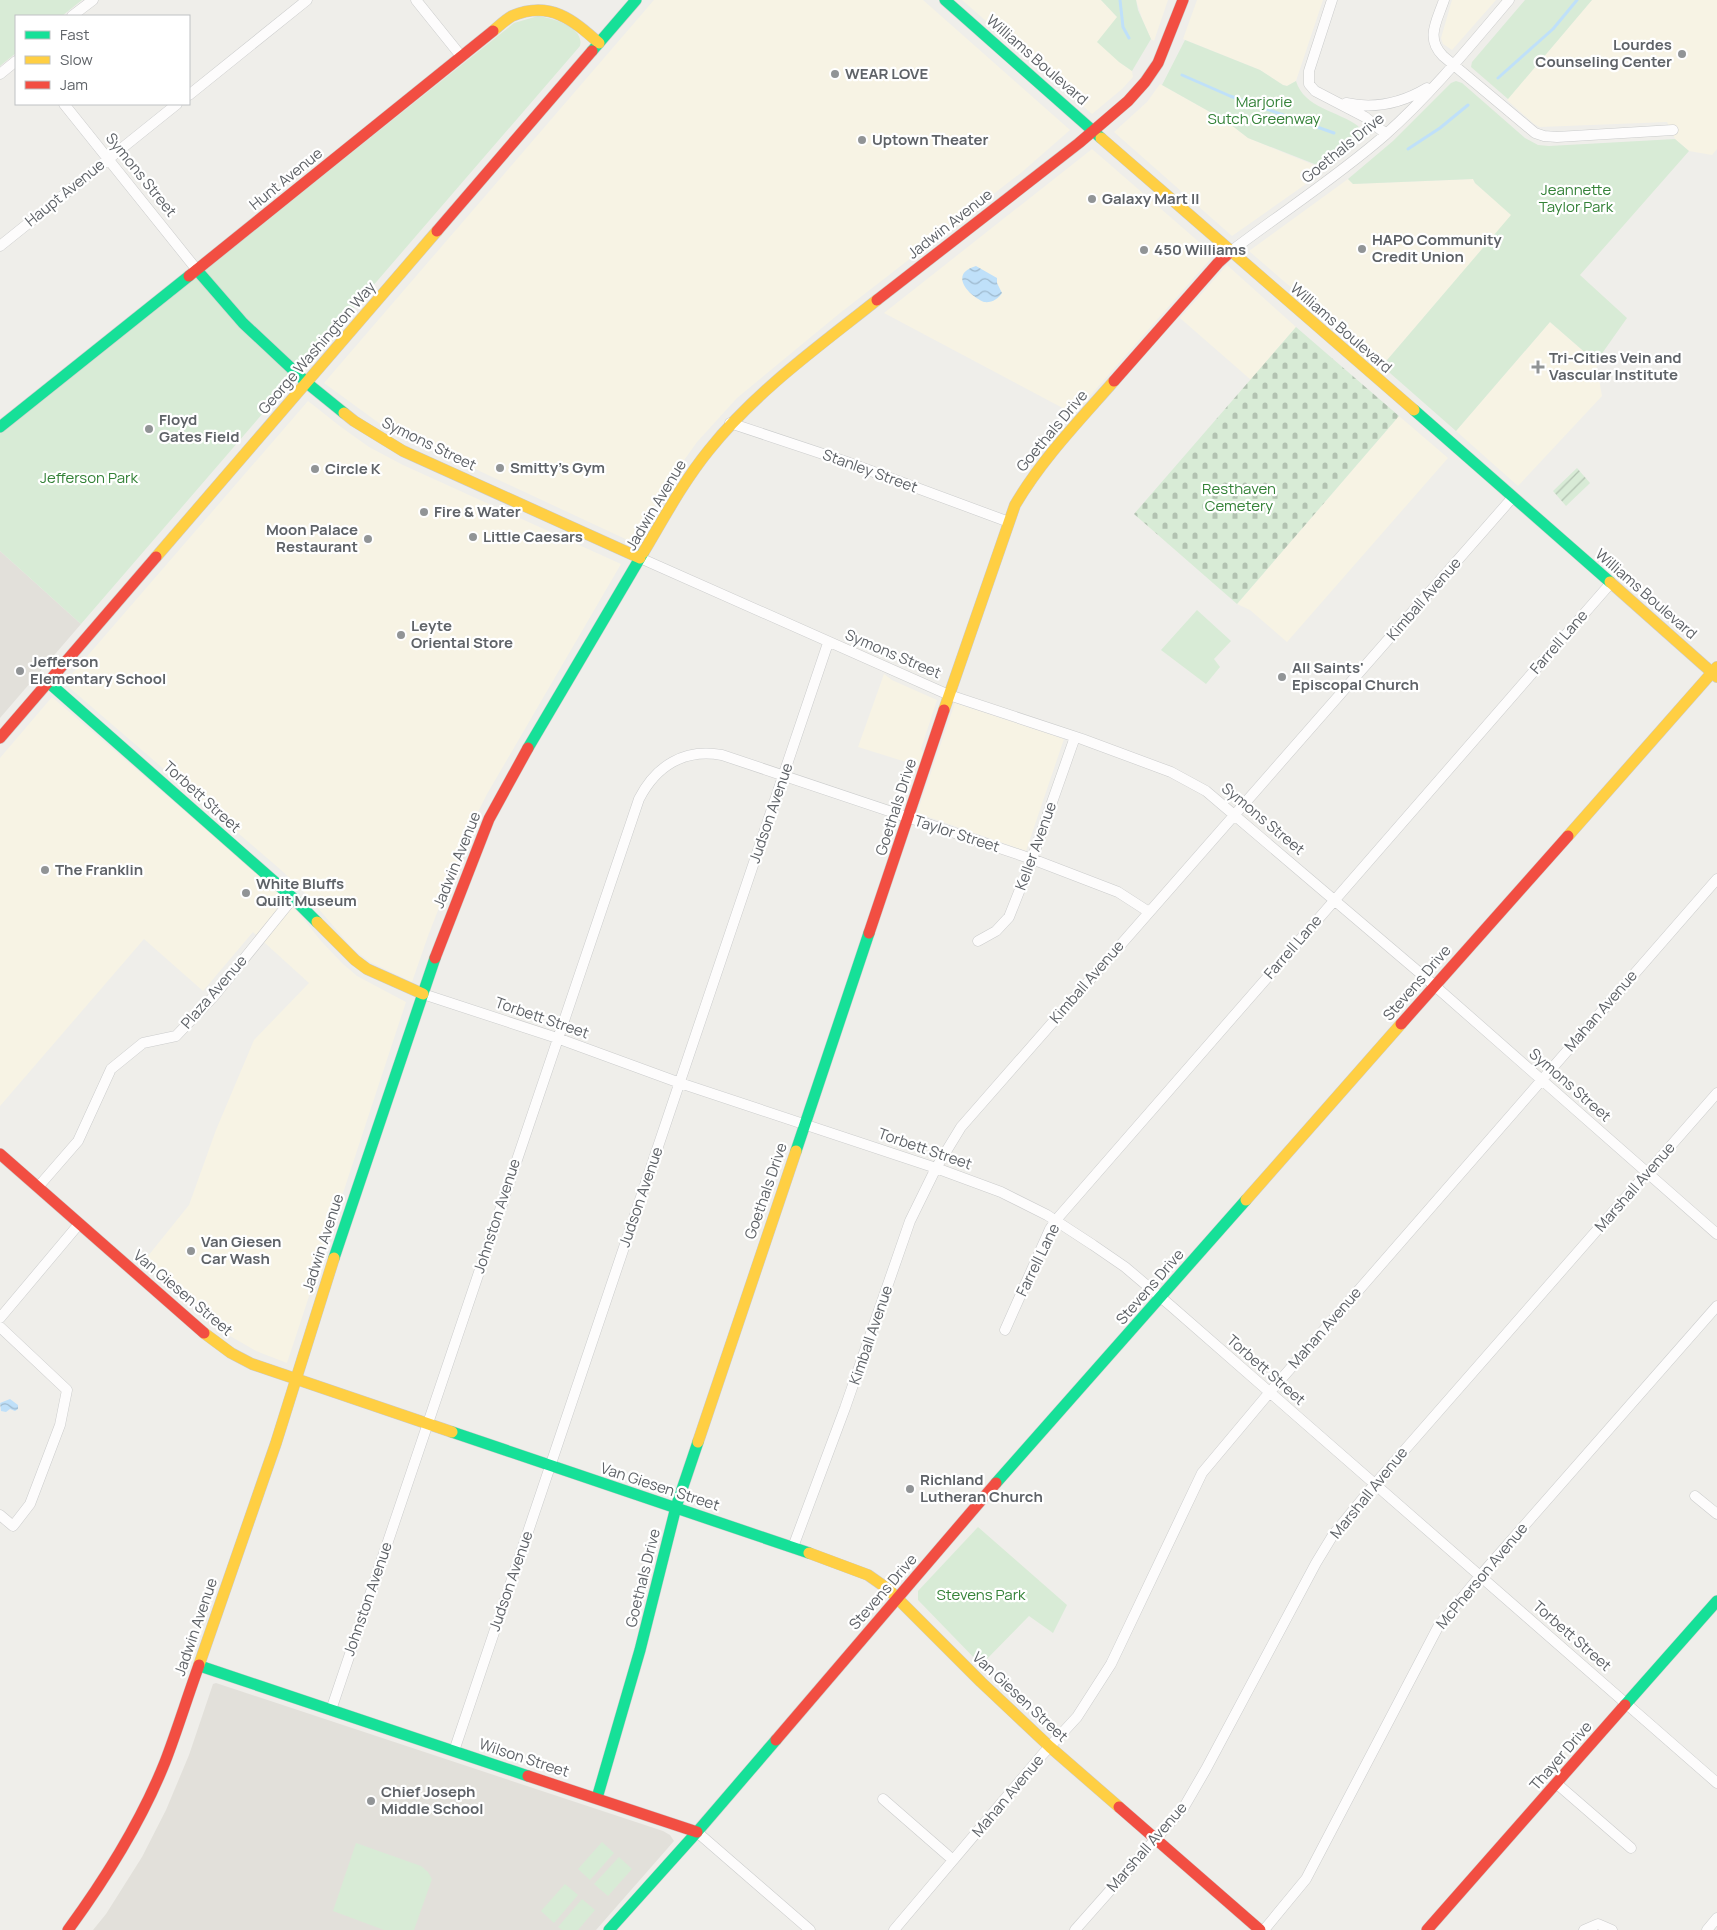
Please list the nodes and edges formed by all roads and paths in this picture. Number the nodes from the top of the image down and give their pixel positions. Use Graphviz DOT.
graph roads {
  1 [pos="93,0"];
  2 [pos="308,0"];
  3 [pos="416,0"];
  4 [pos="636,0"];
  5 [pos="945,0"];
  6 [pos="1182,0"];
  7 [pos="1332,0"];
  8 [pos="1444,0"];
  9 [pos="1510,0"];
  10 [pos="73,15"];
  11 [pos="599,43"];
  12 [pos="461,56"];
  13 [pos="15,62"];
  14 [pos="1453,65"];
  15 [pos="0,74"];
  16 [pos="1443,76"];
  17 [pos="190,94"];
  18 [pos="1332,100"];
  19 [pos="65,105"];
  20 [pos="176,105"];
  21 [pos="1093,130"];
  22 [pos="1672,130"];
  23 [pos="1386,134"];
  24 [pos="108,159"];
  25 [pos="0,246"];
  26 [pos="1230,252"];
  27 [pos="198,270"];
  28 [pos="307,383"];
  29 [pos="730,423"];
  30 [pos="0,427"];
  31 [pos="1513,497"];
  32 [pos="1009,522"];
  33 [pos="640,558"];
  34 [pos="1610,584"];
  35 [pos="828,643"];
  36 [pos="1715,672"];
  37 [pos="48,682"];
  38 [pos="949,695"];
  39 [pos="1075,737"];
  40 [pos="0,738"];
  41 [pos="701,753"];
  42 [pos="784,777"];
  43 [pos="1235,814"];
  44 [pos="909,818"];
  45 [pos="1032,859"];
  46 [pos="1717,879"];
  47 [pos="293,898"];
  48 [pos="1335,900"];
  49 [pos="1149,912"];
  50 [pos="978,941"];
  51 [pos="1435,986"];
  52 [pos="423,994"];
  53 [pos="557,1038"];
  54 [pos="1541,1080"];
  55 [pos="680,1082"];
  56 [pos="1717,1093"];
  57 [pos="804,1124"];
  58 [pos="2,1160"];
  59 [pos="936,1168"];
  60 [pos="1647,1173"];
  61 [pos="38,1187"];
  62 [pos="1056,1220"];
  63 [pos="79,1224"];
  64 [pos="1717,1234"];
  65 [pos="1161,1298"];
  66 [pos="1717,1306"];
  67 [pos="1,1314"];
  68 [pos="0,1327"];
  69 [pos="1005,1330"];
  70 [pos="296,1380"];
  71 [pos="1269,1393"];
  72 [pos="428,1424"];
  73 [pos="550,1466"];
  74 [pos="1374,1485"];
  75 [pos="1695,1496"];
  76 [pos="676,1507"];
  77 [pos="1717,1514"];
  78 [pos="0,1515"];
  79 [pos="793,1547"];
  80 [pos="1480,1576"];
  81 [pos="898,1598"];
  82 [pos="1717,1602"];
  83 [pos="200,1666"];
  84 [pos="1626,1704"];
  85 [pos="331,1710"];
  86 [pos="1050,1746"];
  87 [pos="454,1751"];
  88 [pos="1556,1783"];
  89 [pos="1717,1783"];
  90 [pos="597,1798"];
  91 [pos="883,1799"];
  92 [pos="697,1832"];
  93 [pos="1155,1838"];
  94 [pos="1631,1848"];
  95 [pos="953,1860"];
  96 [pos="1717,1918"];
  97 [pos="1431,1929"];
  98 [pos="68,1930"];
  99 [pos="609,1930"];
  100 [pos="810,1930"];
  101 [pos="894,1930"];
  102 [pos="1075,1930"];
  103 [pos="1262,1930"];
  104 [pos="1584,1930"];
  105 [pos="1612,1930"];
  106 [pos="1707,1930"];
  1 -- 10 [label="street"];
  2 -- 17 [label="street"];
  3 -- 12 [label="street"];
  4 -- 11 [label="main road, George Washington Way"];
  5 -- 21 [label="main road, Williams Boulevard"];
  6 -- 21 [label="main road, Jadwin Avenue"];
  7 -- 18 [label="street"];
  8 -- 14 [label="street"];
  9 -- 14 [label="street, Goethals Drive"];
  11 -- 12 [label="main road, Hunt Avenue"];
  11 -- 28 [label="main road, George Washington Way"];
  12 -- 27 [label="main road, Hunt Avenue"];
  13 -- 15 [label="street"];
  14 -- 16 [label="street, Goethals Drive"];
  14 -- 22 [label="street"];
  16 -- 18 [label="street"];
  16 -- 23 [label="street, Goethals Drive"];
  18 -- 23 [label="street"];
  19 -- 24 [label="street, Symons Street"];
  20 -- 24 [label="street, Haupt Avenue"];
  21 -- 26 [label="main road, Williams Boulevard"];
  21 -- 29 [label="main road, Jadwin Avenue"];
  23 -- 26 [label="street, Goethals Drive"];
  24 -- 25 [label="street, Haupt Avenue"];
  24 -- 27 [label="street, Symons Street"];
  26 -- 31 [label="main road, Williams Boulevard"];
  26 -- 32 [label="main road, Goethals Drive"];
  27 -- 28 [label="main road, Symons Street"];
  27 -- 30 [label="main road, Hunt Avenue"];
  28 -- 33 [label="main road, Symons Street"];
  28 -- 37 [label="main road, George Washington Way"];
  29 -- 32 [label="street, Stanley Street"];
  29 -- 33 [label="main road, Jadwin Avenue"];
  31 -- 34 [label="main road, Williams Boulevard"];
  31 -- 43 [label="street, Kimball Avenue"];
  32 -- 38 [label="main road, Goethals Drive"];
  33 -- 35 [label="street, Symons Street"];
  33 -- 52 [label="main road, Jadwin Avenue"];
  34 -- 36 [label="main road, Williams Boulevard"];
  34 -- 48 [label="street, Farrell Lane"];
  35 -- 38 [label="street, Symons Street"];
  35 -- 42 [label="street, Judson Avenue"];
  36 -- 51 [label="main road, Stevens Drive"];
  37 -- 40 [label="main road, George Washington Way"];
  37 -- 47 [label="main road, Torbett Street"];
  38 -- 39 [label="street, Symons Street"];
  38 -- 44 [label="main road, Goethals Drive"];
  39 -- 43 [label="street, Symons Street"];
  39 -- 45 [label="street, Keller Avenue"];
  41 -- 42 [label="street, Taylor Street"];
  41 -- 53 [label="street, Johnston Avenue"];
  42 -- 44 [label="street, Taylor Street"];
  42 -- 55 [label="street, Judson Avenue"];
  43 -- 48 [label="street, Symons Street"];
  43 -- 49 [label="street, Kimball Avenue"];
  44 -- 45 [label="street, Taylor Street"];
  44 -- 57 [label="main road, Goethals Drive"];
  45 -- 49 [label="street, Taylor Street"];
  45 -- 50 [label="street, Keller Avenue"];
  46 -- 54 [label="street, Mahan Avenue"];
  47 -- 52 [label="main road, Torbett Street"];
  47 -- 61 [label="street, Plaza Avenue"];
  48 -- 51 [label="street, Symons Street"];
  48 -- 62 [label="street, Farrell Lane"];
  49 -- 59 [label="street, Kimball Avenue"];
  51 -- 54 [label="street, Symons Street"];
  51 -- 65 [label="main road, Stevens Drive"];
  52 -- 53 [label="street, Torbett Street"];
  52 -- 70 [label="main road, Jadwin Avenue"];
  53 -- 55 [label="street, Torbett Street"];
  53 -- 72 [label="street, Johnston Avenue"];
  54 -- 60 [label="street, Symons Street"];
  54 -- 71 [label="street, Mahan Avenue"];
  55 -- 57 [label="street, Torbett Street"];
  55 -- 73 [label="street, Judson Avenue"];
  56 -- 60 [label="street, Marshall Avenue"];
  57 -- 59 [label="street, Torbett Street"];
  57 -- 76 [label="main road, Goethals Drive"];
  58 -- 61 [label="main road, Van Giesen Street"];
  59 -- 62 [label="street, Torbett Street"];
  59 -- 79 [label="street, Kimball Avenue"];
  60 -- 64 [label="street, Symons Street"];
  60 -- 74 [label="street, Marshall Avenue"];
  61 -- 63 [label="main road, Van Giesen Street"];
  62 -- 65 [label="street, Torbett Street"];
  62 -- 69 [label="street, Farrell Lane"];
  63 -- 67 [label="street"];
  63 -- 70 [label="main road, Van Giesen Street"];
  65 -- 71 [label="street, Torbett Street"];
  65 -- 81 [label="main road, Stevens Drive"];
  66 -- 80 [label="street, McPherson Avenue"];
  68 -- 78 [label="street"];
  70 -- 72 [label="main road, Van Giesen Street"];
  70 -- 83 [label="main road, Jadwin Avenue"];
  71 -- 74 [label="street, Torbett Street"];
  71 -- 86 [label="street, Mahan Avenue"];
  72 -- 73 [label="main road, Van Giesen Street"];
  72 -- 85 [label="street, Johnston Avenue"];
  73 -- 76 [label="main road, Van Giesen Street"];
  73 -- 87 [label="street, Judson Avenue"];
  74 -- 80 [label="street, Torbett Street"];
  74 -- 93 [label="street, Marshall Avenue"];
  75 -- 77 [label="street"];
  76 -- 79 [label="main road, Van Giesen Street"];
  76 -- 90 [label="main road, Goethals Drive"];
  79 -- 81 [label="main road, Van Giesen Street"];
  80 -- 84 [label="street, Torbett Street"];
  80 -- 103 [label="street, McPherson Avenue"];
  81 -- 86 [label="main road, Van Giesen Street"];
  81 -- 92 [label="main road, Stevens Drive"];
  82 -- 84 [label="main road, Thayer Drive"];
  83 -- 85 [label="main road, Wilson Street"];
  83 -- 98 [label="main road, Jadwin Avenue"];
  84 -- 88 [label="main road, Thayer Drive"];
  84 -- 89 [label="street, Torbett Street"];
  85 -- 87 [label="main road, Wilson Street"];
  86 -- 93 [label="main road, Van Giesen Street"];
  86 -- 95 [label="street, Mahan Avenue"];
  87 -- 90 [label="main road, Wilson Street"];
  88 -- 94 [label="street"];
  88 -- 97 [label="main road, Thayer Drive"];
  90 -- 92 [label="main road, Wilson Street"];
  91 -- 95 [label="street"];
  92 -- 99 [label="main road, Stevens Drive"];
  92 -- 100 [label="street, Wilson Street"];
  93 -- 102 [label="street, Marshall Avenue"];
  93 -- 103 [label="main road, Van Giesen Street"];
  95 -- 101 [label="street, Mahan Avenue"];
  96 -- 106 [label="street"];
  104 -- 105 [label="street"];
}
